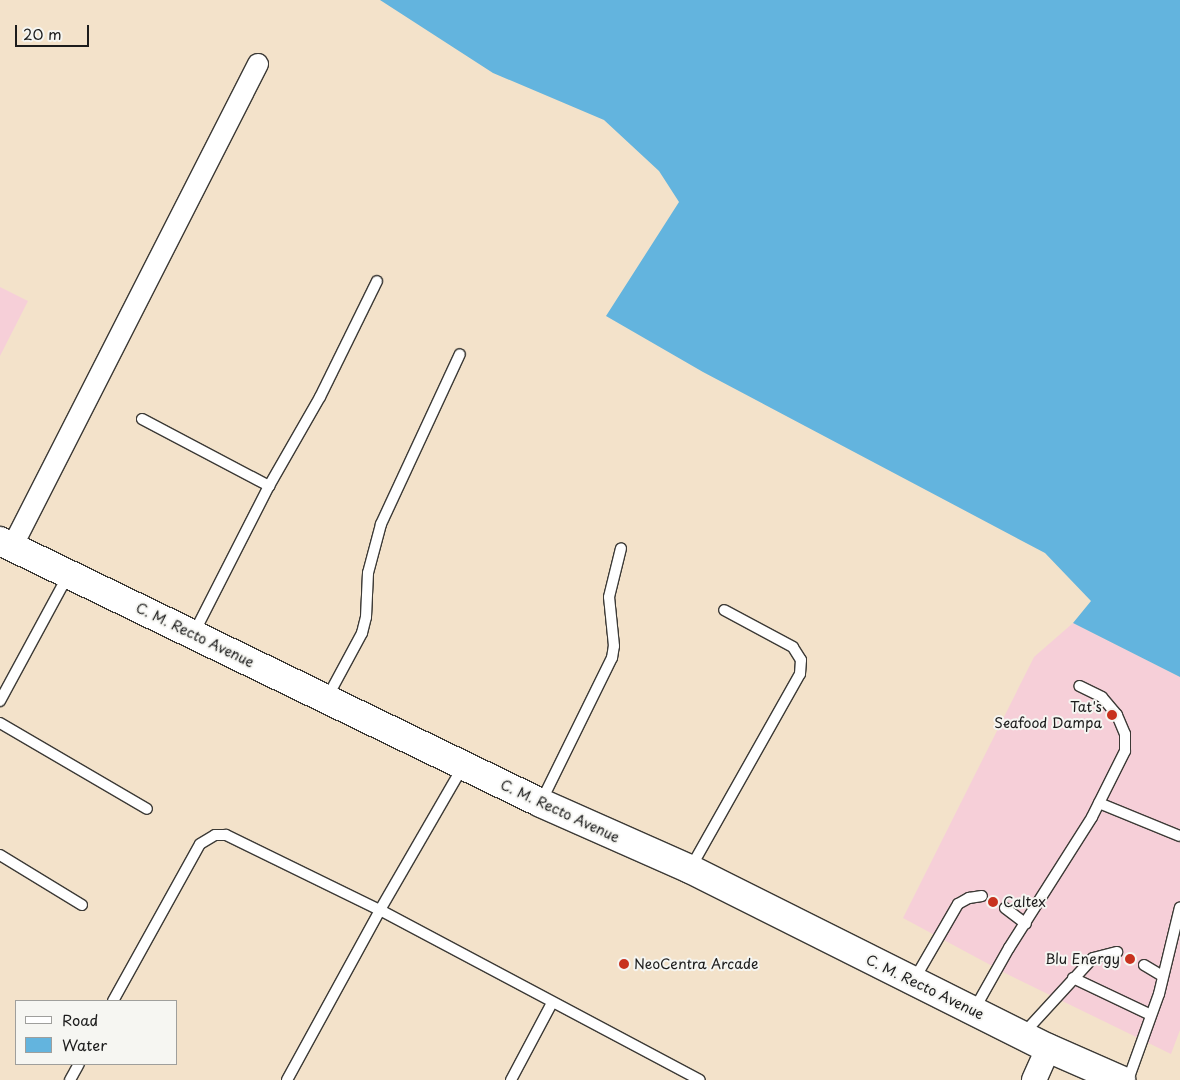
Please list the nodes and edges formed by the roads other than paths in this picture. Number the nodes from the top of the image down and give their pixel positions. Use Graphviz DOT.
graph roads {
  1 [pos="258,64"];
  2 [pos="377,281"];
  3 [pos="460,354"];
  4 [pos="142,419"];
  5 [pos="270,486"];
  6 [pos="6,544"];
  7 [pos="621,548"];
  8 [pos="68,574"];
  9 [pos="724,610"];
  10 [pos="194,634"];
  11 [pos="1079,686"];
  12 [pos="326,699"];
  13 [pos="0,701"];
  14 [pos="0,723"];
  15 [pos="464,765"];
  16 [pos="541,803"];
  17 [pos="1099,804"];
  18 [pos="147,809"];
  19 [pos="1180,836"];
  20 [pos="0,855"];
  21 [pos="690,870"];
  22 [pos="982,896"];
  23 [pos="82,905"];
  24 [pos="1180,907"];
  25 [pos="1005,908"];
  26 [pos="380,910"];
  27 [pos="1026,924"];
  28 [pos="1116,952"];
  29 [pos="1144,965"];
  30 [pos="1162,976"];
  31 [pos="1073,978"];
  32 [pos="913,982"];
  33 [pos="114,1000"];
  34 [pos="552,1003"];
  35 [pos="974,1011"];
  36 [pos="1151,1015"];
  37 [pos="1023,1035"];
  38 [pos="1048,1048"];
  39 [pos="78,1065"];
  40 [pos="70,1080"];
  41 [pos="287,1080"];
  42 [pos="510,1080"];
  43 [pos="700,1080"];
  44 [pos="1034,1080"];
  45 [pos="1121,1080"];
  46 [pos="1128,1080"];
  1 -- 6 [label="street"];
  2 -- 5 [label="lane"];
  3 -- 12 [label="lane"];
  4 -- 5 [label="lane"];
  5 -- 10 [label="lane"];
  6 -- 8 [label="highway, C. M. Recto Avenue"];
  7 -- 16 [label="lane"];
  8 -- 10 [label="highway, C. M. Recto Avenue"];
  8 -- 13 [label="lane"];
  9 -- 21 [label="lane"];
  10 -- 12 [label="highway, C. M. Recto Avenue"];
  11 -- 17 [label="lane"];
  12 -- 15 [label="highway, C. M. Recto Avenue"];
  14 -- 18 [label="lane"];
  15 -- 16 [label="highway, C. M. Recto Avenue"];
  15 -- 26 [label="lane"];
  16 -- 21 [label="highway, C. M. Recto Avenue"];
  17 -- 19 [label="lane"];
  17 -- 27 [label="lane"];
  20 -- 23 [label="lane"];
  21 -- 32 [label="highway, C. M. Recto Avenue"];
  22 -- 32 [label="lane"];
  24 -- 30 [label="lane"];
  25 -- 27 [label="lane"];
  26 -- 33 [label="lane"];
  26 -- 34 [label="lane"];
  26 -- 41 [label="lane"];
  27 -- 35 [label="lane"];
  28 -- 31 [label="lane"];
  29 -- 30 [label="lane"];
  30 -- 36 [label="lane"];
  31 -- 36 [label="lane"];
  31 -- 37 [label="lane"];
  32 -- 35 [label="highway, C. M. Recto Avenue"];
  34 -- 42 [label="lane"];
  34 -- 43 [label="lane"];
  35 -- 37 [label="highway, C. M. Recto Avenue"];
  36 -- 46 [label="lane"];
  37 -- 38 [label="highway, C. M. Recto Avenue"];
  38 -- 44 [label="street"];
  38 -- 45 [label="highway, C. M. Recto Avenue"];
  39 -- 40 [label="lane"];
}
